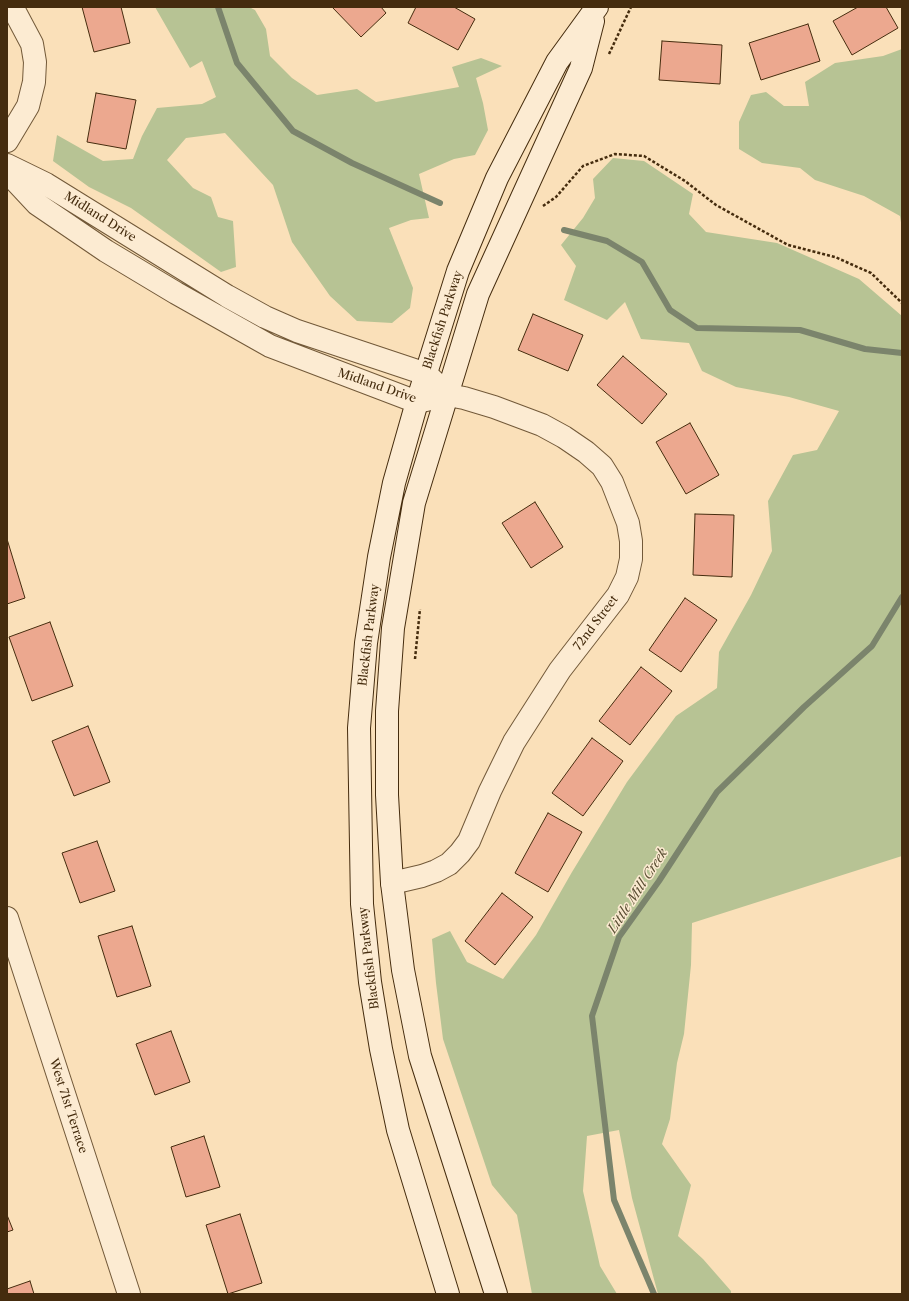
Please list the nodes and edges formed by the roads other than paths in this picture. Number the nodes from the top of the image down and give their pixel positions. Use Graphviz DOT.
graph roads {
  1 [pos="11,7"];
  2 [pos="596,9"];
  3 [pos="7,141"];
  4 [pos="7,165"];
  5 [pos="7,172"];
  6 [pos="426,374"];
  7 [pos="448,395"];
  8 [pos="417,402"];
  9 [pos="392,883"];
  10 [pos="7,918"];
  11 [pos="129,1294"];
  12 [pos="448,1294"];
  13 [pos="496,1294"];
  1 -- 3 [label="main road"];
  2 -- 6 [label="main road, Blackfish Parkway"];
  2 -- 7 [label="main road, Blackfish Parkway"];
  4 -- 6 [label="main road, Midland Drive"];
  5 -- 8 [label="main road, Midland Drive"];
  6 -- 7 [label="main road, Midland Drive"];
  6 -- 8 [label="main road, Blackfish Parkway"];
  7 -- 8 [label="main road, Midland Drive"];
  7 -- 9 [label="main road, Blackfish Parkway"];
  7 -- 9 [label="main road, 72nd Street"];
  8 -- 12 [label="main road, Blackfish Parkway"];
  9 -- 13 [label="main road, Blackfish Parkway"];
  10 -- 11 [label="main road, West 71st Terrace"];
}
